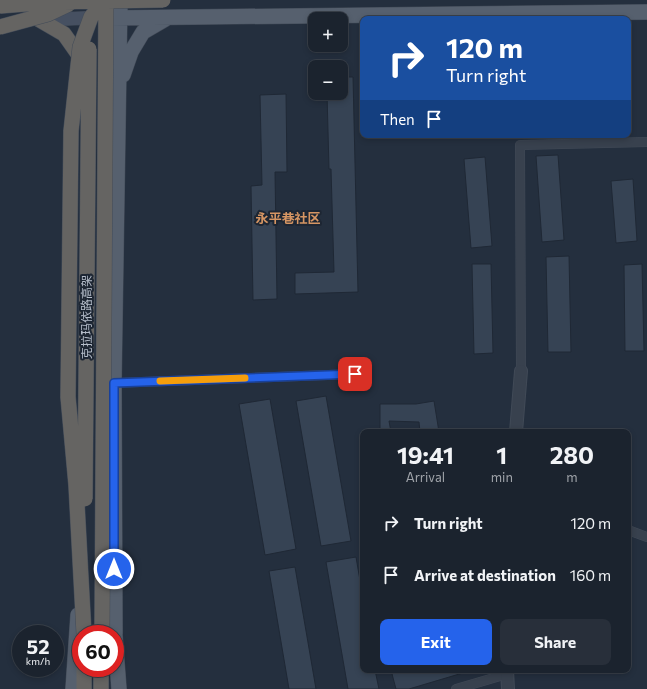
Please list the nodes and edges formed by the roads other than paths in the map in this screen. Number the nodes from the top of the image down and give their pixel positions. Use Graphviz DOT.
graph roads {
  1 [pos="74,0"];
  2 [pos="88,0"];
  3 [pos="106,0"];
  4 [pos="120,0"];
  5 [pos="163,0"];
  6 [pos="0,6"];
  7 [pos="647,12"];
  8 [pos="87,18"];
  9 [pos="120,18"];
  10 [pos="168,18"];
  11 [pos="40,20"];
  12 [pos="0,21"];
  13 [pos="0,27"];
  14 [pos="86,66"];
  15 [pos="119,85"];
  16 [pos="647,142"];
  17 [pos="521,371"];
  18 [pos="355,374"];
  19 [pos="114,383"];
  20 [pos="516,429"];
  21 [pos="631,531"];
  22 [pos="647,537"];
  23 [pos="84,625"];
  24 [pos="84,625"];
  25 [pos="102,625"];
  26 [pos="115,625"];
  27 [pos="504,673"];
  28 [pos="507,673"];
  29 [pos="84,677"];
  30 [pos="101,677"];
  31 [pos="118,677"];
  32 [pos="73,689"];
  33 [pos="84,689"];
  34 [pos="101,689"];
  35 [pos="119,689"];
  36 [pos="456,689"];
  37 [pos="508,689"];
  1 -- 13 [label="highway, bridge"];
  2 -- 8 [label="main road"];
  2 -- 23 [label="highway, 克拉玛依路高架, bridge"];
  3 -- 24 [label="highway, bridge"];
  3 -- 25 [label="highway, 克拉玛依路高架, bridge"];
  4 -- 9 [label="main road"];
  5 -- 6 [label="highway, bridge"];
  7 -- 10 [label="main road"];
  8 -- 9 [label="main road"];
  8 -- 11 [label="main road"];
  8 -- 14 [label="main road"];
  9 -- 10 [label="main road"];
  9 -- 15 [label="main road"];
  10 -- 15 [label="main road"];
  11 -- 12 [label="main road"];
  11 -- 14 [label="highway"];
  14 -- 32 [label="main road"];
  15 -- 19 [label="main road"];
  16 -- 17 [label="street"];
  17 -- 20 [label="street"];
  18 -- 19 [label="street"];
  19 -- 26 [label="main road"];
  21 -- 22 [label="street"];
  27 -- 36 [label="street"];
  28 -- 37 [label="street"];
  29 -- 33 [label="highway"];
  30 -- 34 [label="highway"];
  31 -- 35 [label="main road"];
}
